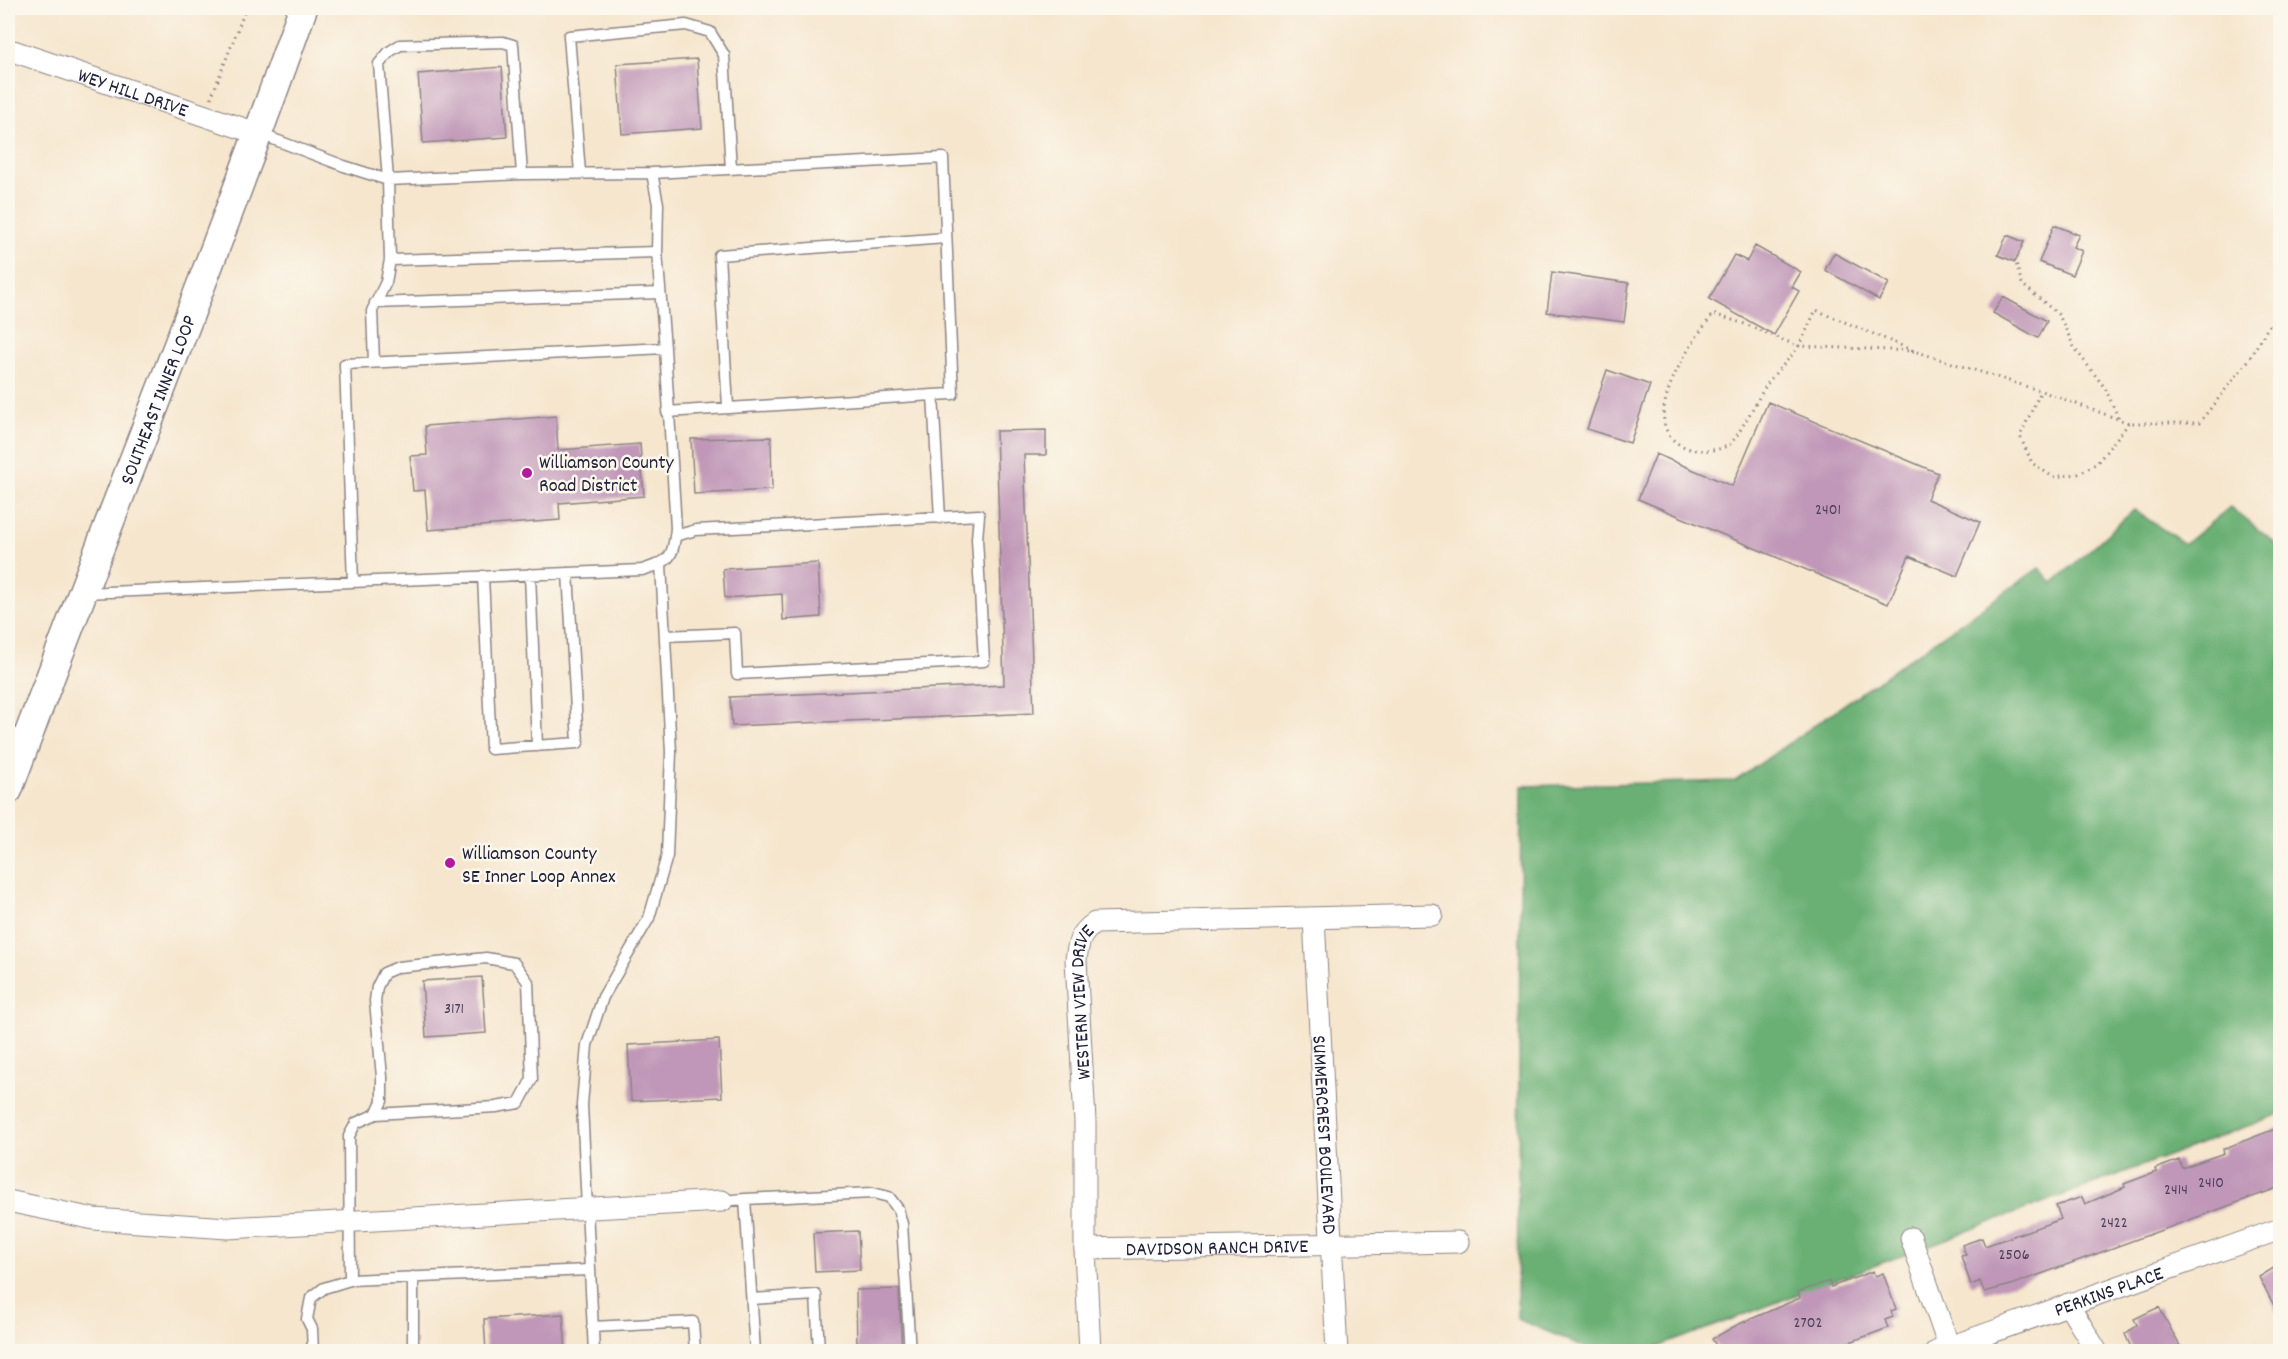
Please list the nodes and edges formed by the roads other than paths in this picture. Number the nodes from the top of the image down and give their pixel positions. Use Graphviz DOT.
graph roads {
  1 [pos="303,8"];
  2 [pos="8,51"];
  3 [pos="259,134"];
  4 [pos="731,169"];
  5 [pos="580,173"];
  6 [pos="652,173"];
  7 [pos="522,174"];
  8 [pos="388,180"];
  9 [pos="946,238"];
  10 [pos="657,252"];
  11 [pos="390,260"];
  12 [pos="660,293"];
  13 [pos="375,303"];
  14 [pos="665,348"];
  15 [pos="374,362"];
  16 [pos="933,395"];
  17 [pos="728,407"];
  18 [pos="668,411"];
  19 [pos="940,518"];
  20 [pos="675,536"];
  21 [pos="662,564"];
  22 [pos="568,573"];
  23 [pos="530,574"];
  24 [pos="483,576"];
  25 [pos="353,582"];
  26 [pos="80,593"];
  27 [pos="665,636"];
  28 [pos="537,746"];
  29 [pos="8,790"];
  30 [pos="1432,915"];
  31 [pos="1314,919"];
  32 [pos="376,1113"];
  33 [pos="745,1199"];
  34 [pos="8,1201"];
  35 [pos="722,1201"];
  36 [pos="587,1208"];
  37 [pos="350,1220"];
  38 [pos="2280,1228"];
  39 [pos="1911,1238"];
  40 [pos="1458,1242"];
  41 [pos="1331,1244"];
  42 [pos="1085,1249"];
  43 [pos="589,1270"];
  44 [pos="413,1277"];
  45 [pos="350,1280"];
  46 [pos="752,1299"];
  47 [pos="2068,1304"];
  48 [pos="592,1327"];
  49 [pos="1943,1349"];
  50 [pos="313,1352"];
  51 [pos="413,1352"];
  52 [pos="594,1352"];
  53 [pos="695,1352"];
  54 [pos="755,1352"];
  55 [pos="819,1352"];
  56 [pos="910,1352"];
  57 [pos="1090,1352"];
  58 [pos="1337,1352"];
  59 [pos="2097,1352"];
  1 -- 3 [label="main road, SOUTHEAST INNER LOOP"];
  2 -- 3 [label="street, WEY HILL DRIVE"];
  3 -- 8 [label="lane"];
  3 -- 26 [label="main road, SOUTHEAST INNER LOOP"];
  4 -- 5 [label="lane"];
  4 -- 6 [label="lane"];
  4 -- 9 [label="lane"];
  5 -- 6 [label="lane"];
  5 -- 7 [label="lane"];
  6 -- 10 [label="lane"];
  7 -- 8 [label="lane"];
  7 -- 8 [label="lane"];
  8 -- 11 [label="lane"];
  9 -- 16 [label="lane"];
  9 -- 17 [label="lane"];
  10 -- 11 [label="lane"];
  10 -- 12 [label="lane"];
  11 -- 13 [label="lane"];
  12 -- 13 [label="lane"];
  12 -- 14 [label="lane"];
  13 -- 15 [label="lane"];
  14 -- 15 [label="lane"];
  14 -- 18 [label="lane"];
  15 -- 25 [label="lane"];
  16 -- 17 [label="lane"];
  16 -- 19 [label="lane"];
  17 -- 18 [label="lane"];
  18 -- 20 [label="lane"];
  19 -- 20 [label="lane"];
  19 -- 27 [label="lane"];
  20 -- 21 [label="lane"];
  21 -- 22 [label="lane"];
  21 -- 27 [label="lane"];
  22 -- 23 [label="lane"];
  22 -- 28 [label="lane"];
  23 -- 24 [label="lane"];
  23 -- 28 [label="lane"];
  24 -- 25 [label="lane"];
  24 -- 28 [label="lane"];
  25 -- 26 [label="lane"];
  26 -- 29 [label="main road, SOUTHEAST INNER LOOP"];
  27 -- 36 [label="lane"];
  30 -- 31 [label="street, WESTERN VIEW DRIVE"];
  31 -- 41 [label="street, SUMMERCREST BOULEVARD"];
  31 -- 42 [label="street, WESTERN VIEW DRIVE"];
  32 -- 32 [label="lane"];
  32 -- 37 [label="lane"];
  33 -- 35 [label="lane"];
  33 -- 46 [label="lane"];
  33 -- 56 [label="lane"];
  34 -- 37 [label="street"];
  35 -- 36 [label="street"];
  36 -- 37 [label="street"];
  36 -- 43 [label="lane"];
  37 -- 45 [label="lane"];
  38 -- 47 [label="street, PERKINS PLACE"];
  39 -- 49 [label="street"];
  40 -- 41 [label="street, DAVIDSON RANCH DRIVE"];
  41 -- 42 [label="street, DAVIDSON RANCH DRIVE"];
  41 -- 58 [label="street, SUMMERCREST BOULEVARD"];
  42 -- 57 [label="street, WESTERN VIEW DRIVE"];
  43 -- 44 [label="lane"];
  43 -- 48 [label="lane"];
  44 -- 45 [label="lane"];
  44 -- 51 [label="lane"];
  45 -- 50 [label="lane"];
  46 -- 54 [label="lane"];
  46 -- 55 [label="lane"];
  47 -- 49 [label="street, PERKINS PLACE"];
  47 -- 59 [label="street"];
  48 -- 52 [label="lane"];
  48 -- 53 [label="lane"];
}
